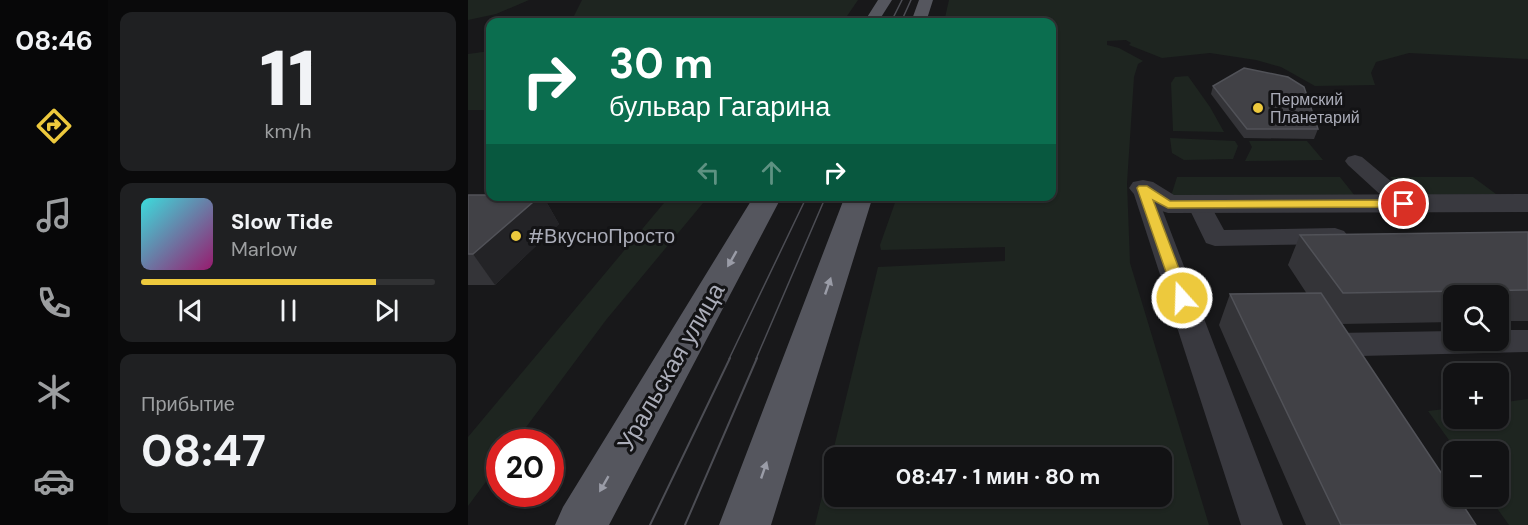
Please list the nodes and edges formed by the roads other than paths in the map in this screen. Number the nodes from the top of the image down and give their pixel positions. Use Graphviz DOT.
graph roads {
  1 [pos="885,0"];
  2 [pos="926,0"];
  3 [pos="874,18"];
  4 [pos="919,18"];
  5 [pos="1355,162"];
  6 [pos="1143,188"];
  7 [pos="764,202"];
  8 [pos="857,202"];
  9 [pos="1528,203"];
  10 [pos="1199,204"];
  11 [pos="1404,204"];
  12 [pos="1354,236"];
  13 [pos="1528,341"];
  14 [pos="1362,385"];
  15 [pos="581,525"];
  16 [pos="745,525"];
  17 [pos="1262,525"];
  1 -- 3 [label="main road"];
  2 -- 4 [label="main road"];
  5 -- 11 [label="lane"];
  6 -- 10 [label="street"];
  6 -- 17 [label="lane"];
  7 -- 15 [label="main road, Уральская улица, one-way"];
  16 -- 8 [label="main road, one-way"];
  9 -- 11 [label="street"];
  10 -- 11 [label="street"];
  10 -- 12 [label="lane"];
  13 -- 14 [label="lane"];
}
